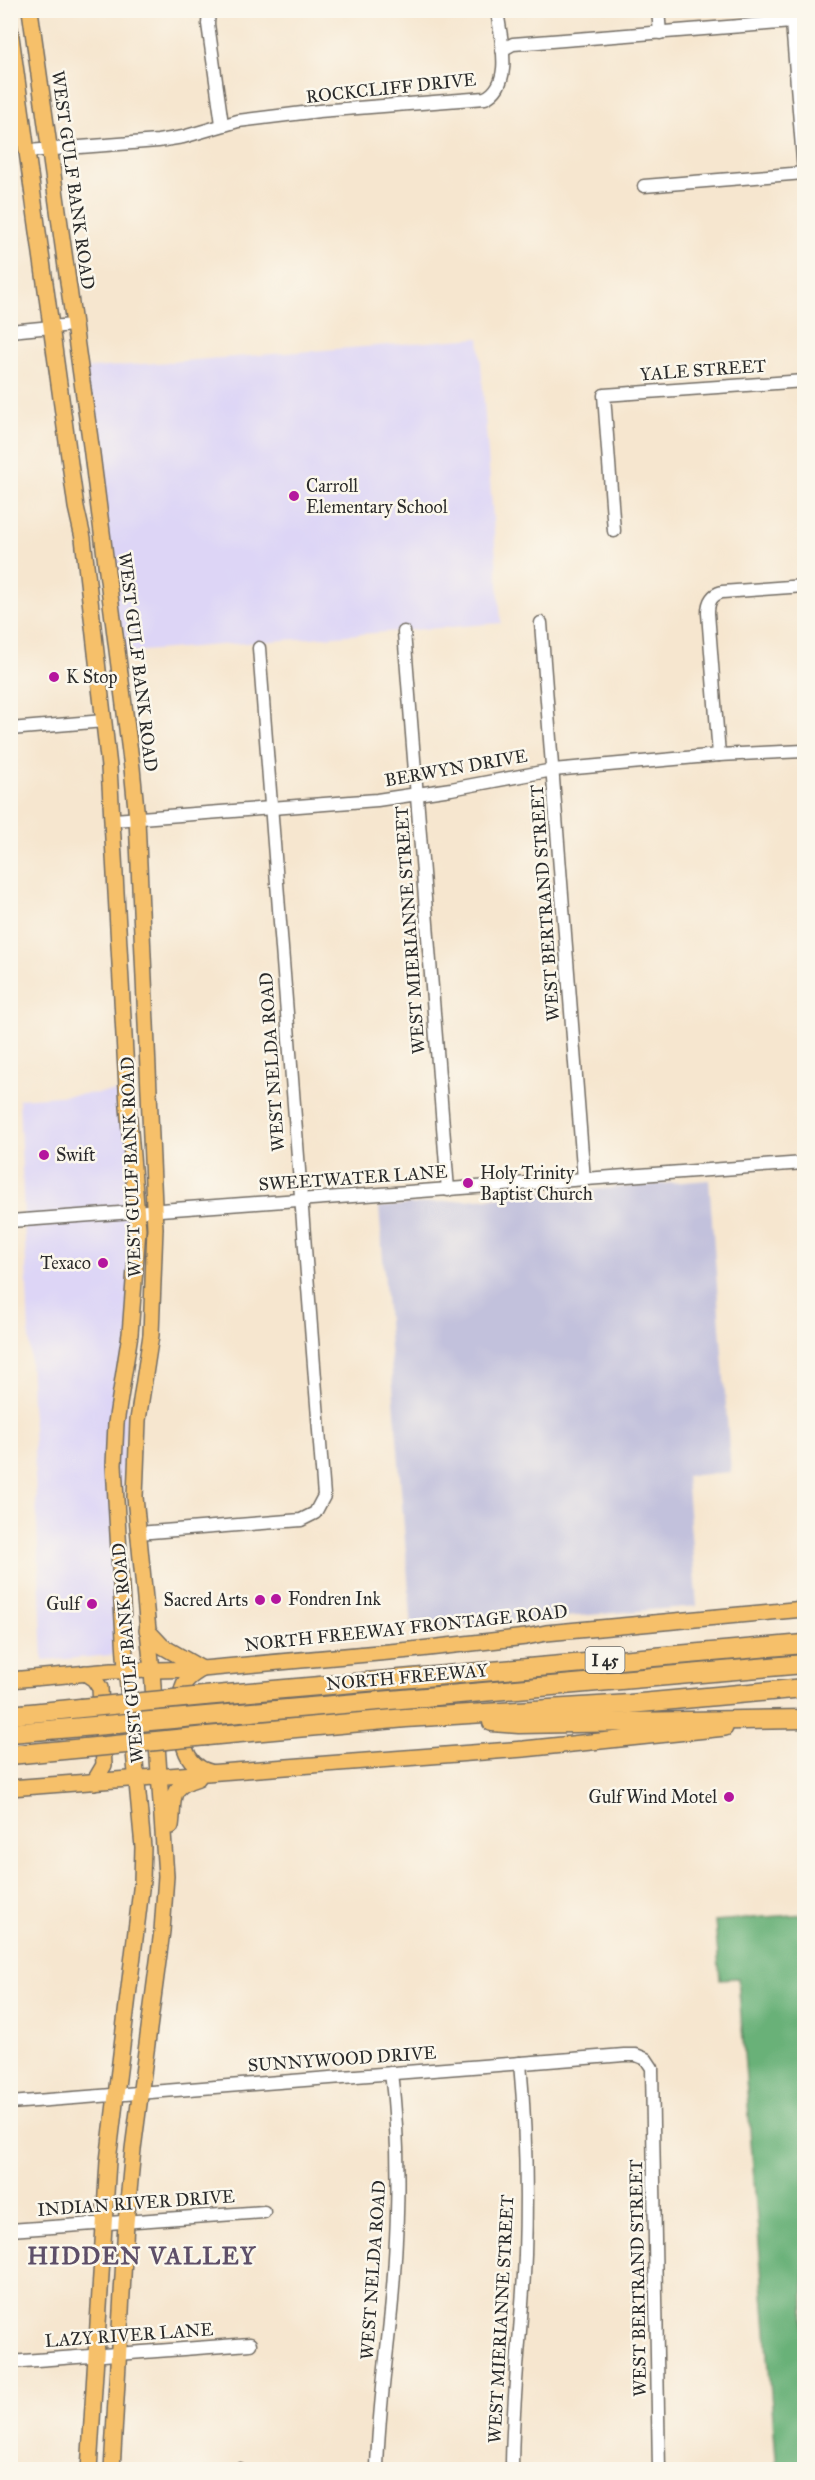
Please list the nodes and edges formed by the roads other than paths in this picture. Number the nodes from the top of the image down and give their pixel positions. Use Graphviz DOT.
graph roads {
  1 [pos="30,10"];
  2 [pos="209,10"];
  3 [pos="497,10"];
  4 [pos="658,10"];
  5 [pos="796,18"];
  6 [pos="10,29"];
  7 [pos="660,33"];
  8 [pos="502,50"];
  9 [pos="222,124"];
  10 [pos="48,150"];
  11 [pos="28,151"];
  12 [pos="804,173"];
  13 [pos="644,186"];
  14 [pos="72,325"];
  15 [pos="52,328"];
  16 [pos="10,331"];
  17 [pos="804,381"];
  18 [pos="614,531"];
  19 [pos="804,586"];
  20 [pos="541,623"];
  21 [pos="404,632"];
  22 [pos="259,648"];
  23 [pos="104,722"];
  24 [pos="10,729"];
  25 [pos="804,751"];
  26 [pos="719,755"];
  27 [pos="553,770"];
  28 [pos="417,794"];
  29 [pos="271,809"];
  30 [pos="137,819"];
  31 [pos="114,820"];
  32 [pos="804,1163"];
  33 [pos="584,1180"];
  34 [pos="448,1190"];
  35 [pos="301,1199"];
  36 [pos="154,1211"];
  37 [pos="137,1212"];
  38 [pos="10,1221"];
  39 [pos="138,1533"];
  40 [pos="804,1609"];
  41 [pos="124,1621"];
  42 [pos="147,1625"];
  43 [pos="804,1644"];
  44 [pos="804,1664"];
  45 [pos="202,1669"];
  46 [pos="127,1671"];
  47 [pos="152,1671"];
  48 [pos="85,1673"];
  49 [pos="10,1680"];
  50 [pos="804,1688"];
  51 [pos="10,1715"];
  52 [pos="406,1718"];
  53 [pos="804,1719"];
  54 [pos="10,1733"];
  55 [pos="10,1755"];
  56 [pos="213,1773"];
  57 [pos="159,1777"];
  58 [pos="135,1779"];
  59 [pos="94,1782"];
  60 [pos="10,1788"];
  61 [pos="164,1842"];
  62 [pos="137,1930"];
  63 [pos="162,1931"];
  64 [pos="520,2063"];
  65 [pos="391,2073"];
  66 [pos="652,2087"];
  67 [pos="140,2093"];
  68 [pos="116,2095"];
  69 [pos="10,2103"];
  70 [pos="264,2212"];
  71 [pos="126,2223"];
  72 [pos="103,2225"];
  73 [pos="10,2230"];
  74 [pos="250,2344"];
  75 [pos="118,2355"];
  76 [pos="95,2356"];
  77 [pos="10,2362"];
  78 [pos="89,2469"];
  79 [pos="112,2469"];
  80 [pos="377,2469"];
  81 [pos="512,2469"];
  82 [pos="659,2469"];
  1 -- 10 [label="main road, WEST GULF BANK ROAD"];
  2 -- 9 [label="street"];
  3 -- 8 [label="street, ROCKCLIFF DRIVE"];
  4 -- 7 [label="street"];
  5 -- 7 [label="street"];
  5 -- 12 [label="street"];
  6 -- 11 [label="main road, WEST GULF BANK ROAD"];
  7 -- 8 [label="street"];
  8 -- 9 [label="street, ROCKCLIFF DRIVE"];
  9 -- 10 [label="street, ROCKCLIFF DRIVE"];
  10 -- 11 [label="street, ROCKCLIFF DRIVE"];
  10 -- 14 [label="main road, WEST GULF BANK ROAD"];
  11 -- 15 [label="main road, WEST GULF BANK ROAD"];
  12 -- 13 [label="street"];
  14 -- 15 [label="street"];
  14 -- 30 [label="main road, WEST GULF BANK ROAD"];
  15 -- 16 [label="street"];
  15 -- 23 [label="main road, WEST GULF BANK ROAD"];
  17 -- 18 [label="street, YALE STREET"];
  19 -- 26 [label="street"];
  20 -- 27 [label="street, WEST BERTRAND STREET"];
  21 -- 28 [label="street, WEST MIERIANNE STREET"];
  22 -- 29 [label="street, WEST NELDA ROAD"];
  23 -- 24 [label="street"];
  23 -- 31 [label="main road, WEST GULF BANK ROAD"];
  25 -- 26 [label="street, BERWYN DRIVE"];
  26 -- 27 [label="street, BERWYN DRIVE"];
  27 -- 28 [label="street, BERWYN DRIVE"];
  27 -- 33 [label="street, WEST BERTRAND STREET"];
  28 -- 29 [label="street, BERWYN DRIVE"];
  28 -- 34 [label="street, WEST MIERIANNE STREET"];
  29 -- 30 [label="street, BERWYN DRIVE"];
  29 -- 35 [label="street, WEST NELDA ROAD"];
  30 -- 31 [label="street, BERWYN DRIVE"];
  30 -- 36 [label="main road, WEST GULF BANK ROAD"];
  31 -- 37 [label="main road, WEST GULF BANK ROAD"];
  32 -- 33 [label="street, SWEETWATER LANE"];
  33 -- 34 [label="street, SWEETWATER LANE"];
  34 -- 35 [label="street, SWEETWATER LANE"];
  35 -- 36 [label="street, SWEETWATER LANE"];
  35 -- 39 [label="street, WEST NELDA ROAD"];
  36 -- 37 [label="street, SWEETWATER LANE"];
  36 -- 39 [label="main road, WEST GULF BANK ROAD"];
  37 -- 38 [label="street, SWEETWATER LANE"];
  37 -- 41 [label="main road, WEST GULF BANK ROAD"];
  39 -- 42 [label="main road, WEST GULF BANK ROAD"];
  40 -- 45 [label="main road, NORTH FREEWAY FRONTAGE ROAD"];
  41 -- 42 [label="main road"];
  41 -- 46 [label="main road, WEST GULF BANK ROAD"];
  42 -- 45 [label="main road"];
  42 -- 47 [label="main road, WEST GULF BANK ROAD"];
  43 -- 51 [label="highway, NORTH FREEWAY / I 45, bridge"];
  44 -- 54 [label="highway, NORTH FREEWAY, bridge"];
  45 -- 47 [label="main road, NORTH FREEWAY FRONTAGE ROAD"];
  45 -- 56 [label="main road"];
  46 -- 47 [label="main road, NORTH FREEWAY FRONTAGE ROAD"];
  46 -- 48 [label="main road, NORTH FREEWAY FRONTAGE ROAD"];
  46 -- 58 [label="main road, WEST GULF BANK ROAD"];
  47 -- 57 [label="main road, WEST GULF BANK ROAD"];
  48 -- 49 [label="main road, NORTH FREEWAY FRONTAGE ROAD"];
  48 -- 59 [label="main road"];
  50 -- 52 [label="highway"];
  52 -- 53 [label="highway"];
  52 -- 55 [label="highway, bridge"];
  53 -- 56 [label="main road"];
  56 -- 57 [label="main road"];
  56 -- 61 [label="main road"];
  57 -- 58 [label="main road"];
  57 -- 61 [label="main road, WEST GULF BANK ROAD"];
  58 -- 59 [label="main road"];
  58 -- 62 [label="main road, WEST GULF BANK ROAD"];
  59 -- 60 [label="main road"];
  61 -- 63 [label="main road, WEST GULF BANK ROAD"];
  62 -- 63 [label="main road"];
  62 -- 68 [label="main road, WEST GULF BANK ROAD"];
  63 -- 67 [label="main road, WEST GULF BANK ROAD"];
  64 -- 65 [label="street, SUNNYWOOD DRIVE"];
  64 -- 66 [label="street, SUNNYWOOD DRIVE"];
  64 -- 81 [label="street, WEST MIERIANNE STREET"];
  65 -- 67 [label="street, SUNNYWOOD DRIVE"];
  65 -- 80 [label="street, WEST NELDA ROAD"];
  66 -- 82 [label="street, WEST BERTRAND STREET"];
  67 -- 68 [label="street, SUNNYWOOD DRIVE"];
  67 -- 71 [label="main road, WEST GULF BANK ROAD"];
  68 -- 69 [label="street, SUNNYWOOD DRIVE"];
  68 -- 72 [label="main road, WEST GULF BANK ROAD"];
  70 -- 71 [label="street, INDIAN RIVER DRIVE"];
  71 -- 72 [label="street, INDIAN RIVER DRIVE"];
  71 -- 75 [label="main road, WEST GULF BANK ROAD"];
  72 -- 73 [label="street, INDIAN RIVER DRIVE"];
  72 -- 76 [label="main road, WEST GULF BANK ROAD"];
  74 -- 75 [label="street, LAZY RIVER LANE"];
  75 -- 76 [label="street, LAZY RIVER LANE"];
  75 -- 79 [label="main road, WEST GULF BANK ROAD"];
  76 -- 77 [label="street, LAZY RIVER LANE"];
  76 -- 78 [label="main road, WEST GULF BANK ROAD"];
}
